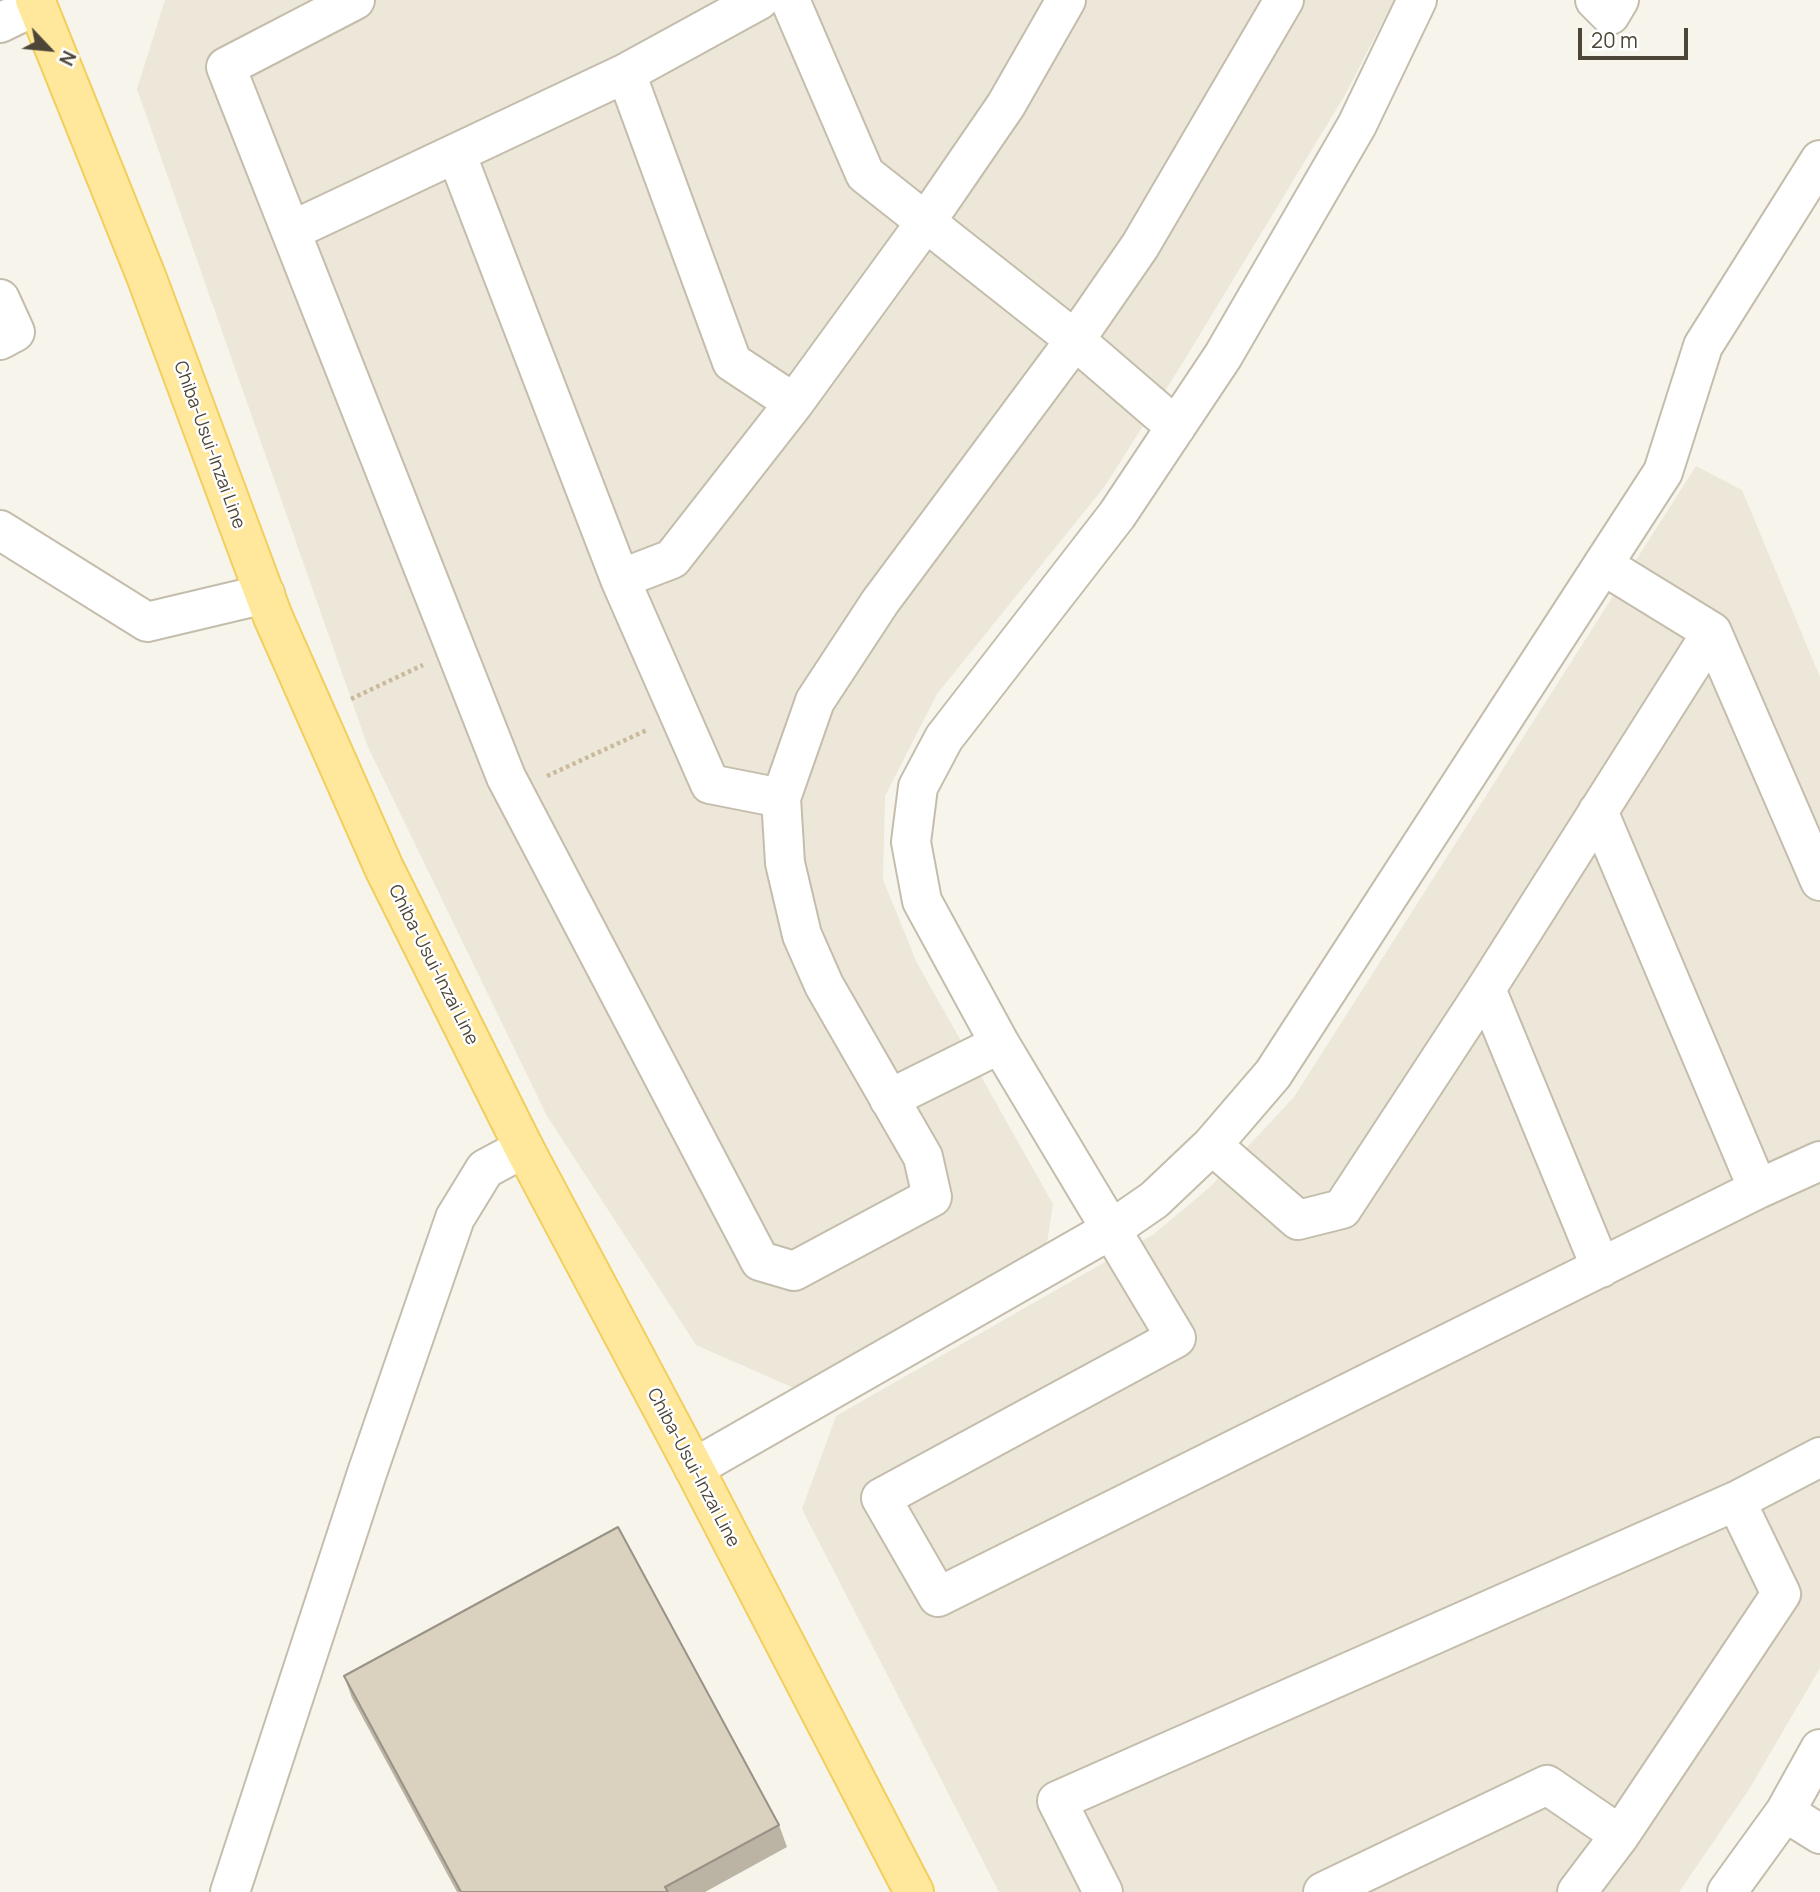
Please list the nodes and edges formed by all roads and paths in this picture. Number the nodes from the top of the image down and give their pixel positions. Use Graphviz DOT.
graph roads {
  1 [pos="355,0"];
  2 [pos="759,0"];
  3 [pos="790,0"];
  4 [pos="1066,0"];
  5 [pos="1284,0"];
  6 [pos="1417,0"];
  7 [pos="1595,0"];
  8 [pos="1619,0"];
  9 [pos="39,2"];
  10 [pos="0,23"];
  11 [pos="626,73"];
  12 [pos="456,153"];
  13 [pos="1820,160"];
  14 [pos="925,223"];
  15 [pos="291,231"];
  16 [pos="0,299"];
  17 [pos="0,340"];
  18 [pos="1075,340"];
  19 [pos="794,403"];
  20 [pos="1176,427"];
  21 [pos="0,530"];
  22 [pos="1603,565"];
  23 [pos="620,579"];
  24 [pos="265,594"];
  25 [pos="1712,632"];
  26 [pos="456,649"];
  27 [pos="351,699"];
  28 [pos="680,715"];
  29 [pos="514,792"];
  30 [pos="781,798"];
  31 [pos="1598,811"];
  32 [pos="1820,881"];
  33 [pos="1486,989"];
  34 [pos="1000,1044"];
  35 [pos="889,1099"];
  36 [pos="1212,1144"];
  37 [pos="524,1148"];
  38 [pos="1820,1161"];
  39 [pos="1758,1189"];
  40 [pos="1112,1229"];
  41 [pos="1601,1268"];
  42 [pos="1820,1457"];
  43 [pos="694,1468"];
  44 [pos="1736,1501"];
  45 [pos="1820,1749"];
  46 [pos="1784,1812"];
  47 [pos="1820,1834"];
  48 [pos="1620,1835"];
  49 [pos="230,1892"];
  50 [pos="914,1892"];
  51 [pos="1103,1892"];
  52 [pos="1323,1892"];
  53 [pos="1577,1892"];
  54 [pos="1727,1892"];
  1 -- 15 [label="street"];
  2 -- 11 [label="street"];
  3 -- 14 [label="street"];
  4 -- 14 [label="street"];
  5 -- 18 [label="street"];
  6 -- 20 [label="street"];
  7 -- 8 [label="street"];
  9 -- 10 [label="street"];
  9 -- 24 [label="main road, Chiba-Usui-Inzai Line"];
  11 -- 12 [label="street"];
  11 -- 19 [label="street"];
  12 -- 15 [label="street"];
  12 -- 23 [label="street"];
  13 -- 22 [label="street"];
  14 -- 18 [label="street"];
  14 -- 19 [label="street"];
  15 -- 26 [label="street"];
  16 -- 17 [label="street"];
  18 -- 20 [label="street"];
  18 -- 30 [label="street"];
  19 -- 23 [label="street"];
  20 -- 34 [label="street"];
  21 -- 24 [label="street"];
  22 -- 25 [label="street"];
  22 -- 36 [label="street"];
  23 -- 28 [label="street"];
  24 -- 37 [label="main road, Chiba-Usui-Inzai Line"];
  25 -- 31 [label="street"];
  25 -- 32 [label="street"];
  26 -- 27 [label="path"];
  26 -- 29 [label="street"];
  28 -- 29 [label="path"];
  28 -- 30 [label="street"];
  29 -- 35 [label="street"];
  30 -- 35 [label="street"];
  31 -- 33 [label="street"];
  31 -- 39 [label="street"];
  33 -- 36 [label="street"];
  33 -- 41 [label="street"];
  34 -- 35 [label="street"];
  34 -- 40 [label="street"];
  36 -- 40 [label="street"];
  37 -- 43 [label="main road, Chiba-Usui-Inzai Line"];
  37 -- 49 [label="street"];
  38 -- 39 [label="street"];
  39 -- 41 [label="street"];
  40 -- 41 [label="street"];
  40 -- 43 [label="street"];
  42 -- 44 [label="street"];
  43 -- 50 [label="main road, Chiba-Usui-Inzai Line"];
  44 -- 48 [label="street"];
  44 -- 51 [label="street"];
  45 -- 46 [label="street"];
  46 -- 47 [label="street"];
  46 -- 54 [label="street"];
  48 -- 52 [label="street"];
  48 -- 53 [label="street"];
}
